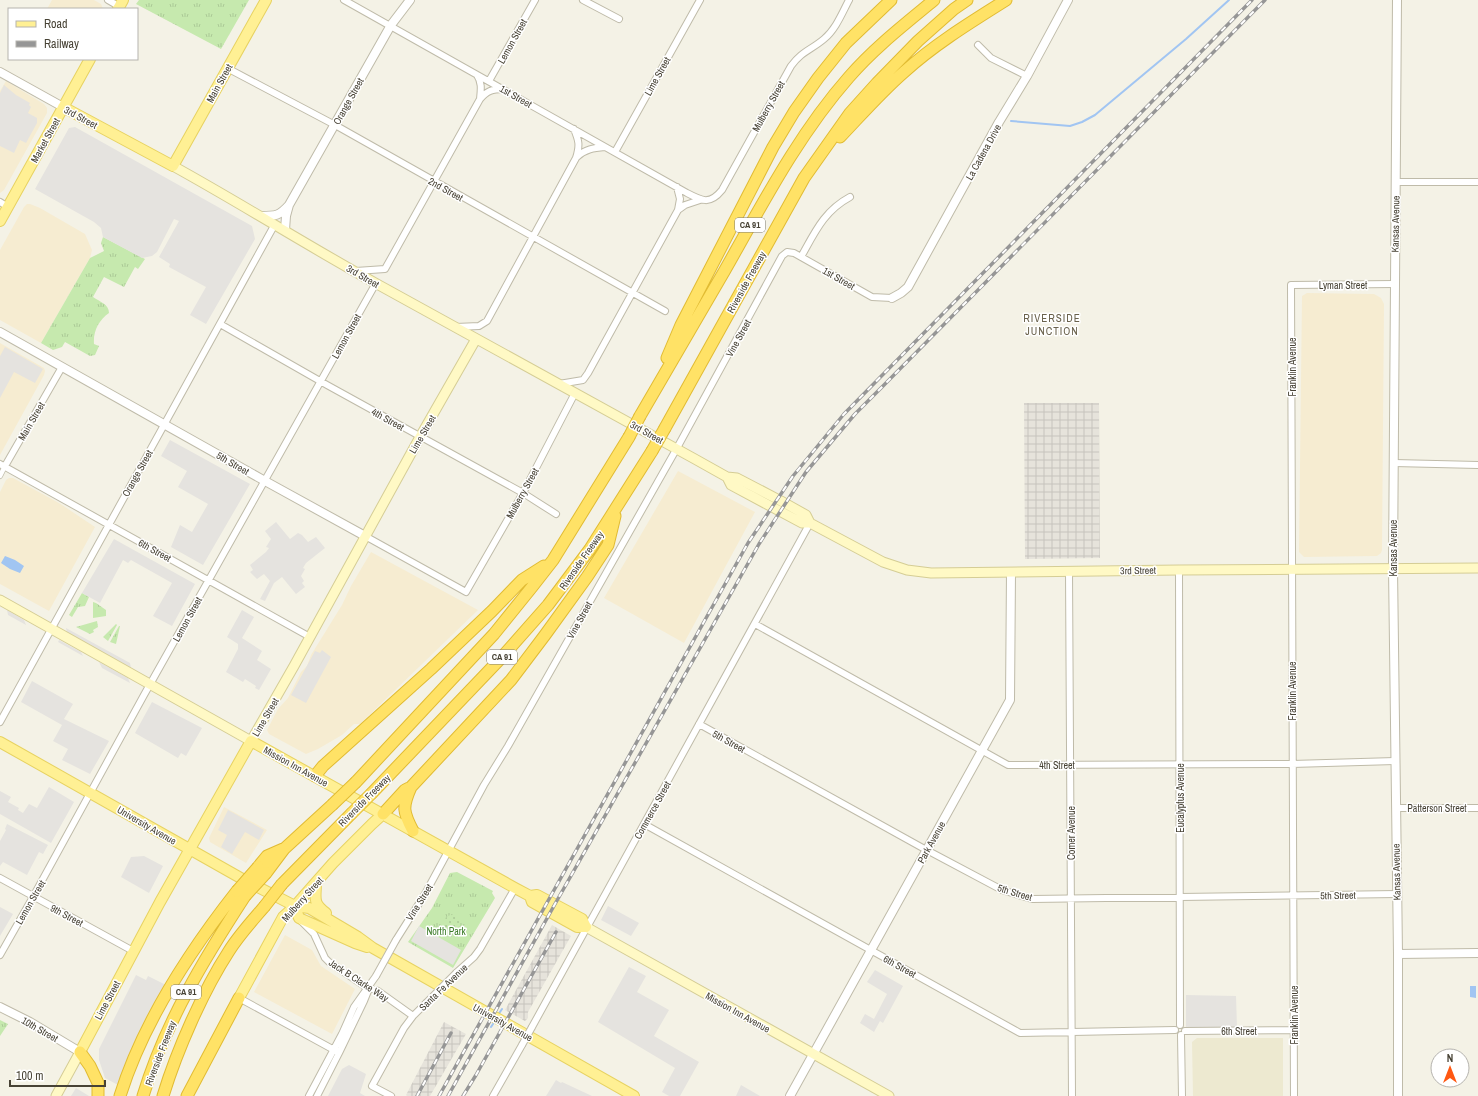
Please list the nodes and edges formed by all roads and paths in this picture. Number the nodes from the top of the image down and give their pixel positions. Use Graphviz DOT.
graph roads {
  1 [pos="108,0"];
  2 [pos="266,0"];
  3 [pos="344,0"];
  4 [pos="410,0"];
  5 [pos="535,0"];
  6 [pos="582,0"];
  7 [pos="700,0"];
  8 [pos="850,0"];
  9 [pos="891,0"];
  10 [pos="934,0"];
  11 [pos="967,0"];
  12 [pos="1006,0"];
  13 [pos="1068,0"];
  14 [pos="1397,0"];
  15 [pos="120,5"];
  16 [pos="619,19"];
  17 [pos="391,25"];
  18 [pos="978,45"];
  19 [pos="89,60"];
  20 [pos="227,68"];
  21 [pos="0,72"];
  22 [pos="476,74"];
  23 [pos="1027,76"];
  24 [pos="489,81"];
  25 [pos="503,89"];
  26 [pos="480,98"];
  27 [pos="63,107"];
  28 [pos="335,125"];
  29 [pos="574,129"];
  30 [pos="605,146"];
  31 [pos="615,152"];
  32 [pos="576,158"];
  33 [pos="172,166"];
  34 [pos="804,178"];
  35 [pos="433,181"];
  36 [pos="1396,182"];
  37 [pos="1478,182"];
  38 [pos="677,187"];
  39 [pos="850,197"];
  40 [pos="700,200"];
  41 [pos="4,205"];
  42 [pos="289,205"];
  43 [pos="678,210"];
  44 [pos="261,216"];
  45 [pos="0,221"];
  46 [pos="275,224"];
  47 [pos="285,230"];
  48 [pos="532,237"];
  49 [pos="787,252"];
  50 [pos="801,257"];
  51 [pos="356,271"];
  52 [pos="376,283"];
  53 [pos="1394,284"];
  54 [pos="1291,285"];
  55 [pos="632,292"];
  56 [pos="892,298"];
  57 [pos="665,311"];
  58 [pos="220,324"];
  59 [pos="454,327"];
  60 [pos="0,332"];
  61 [pos="476,339"];
  62 [pos="62,367"];
  63 [pos="321,382"];
  64 [pos="560,384"];
  65 [pos="575,393"];
  66 [pos="648,403"];
  67 [pos="164,424"];
  68 [pos="420,437"];
  69 [pos="677,448"];
  70 [pos="1394,463"];
  71 [pos="1478,464"];
  72 [pos="3,465"];
  73 [pos="0,476"];
  74 [pos="265,481"];
  75 [pos="523,493"];
  76 [pos="616,508"];
  77 [pos="556,514"];
  78 [pos="810,523"];
  79 [pos="109,524"];
  80 [pos="365,536"];
  81 [pos="553,560"];
  82 [pos="1393,568"];
  83 [pos="1478,568"];
  84 [pos="1292,569"];
  85 [pos="1179,570"];
  86 [pos="1069,571"];
  87 [pos="1011,572"];
  88 [pos="209,580"];
  89 [pos="466,592"];
  90 [pos="0,600"];
  91 [pos="755,624"];
  92 [pos="51,629"];
  93 [pos="310,638"];
  94 [pos="150,686"];
  95 [pos="0,722"];
  96 [pos="699,724"];
  97 [pos="251,741"];
  98 [pos="0,742"];
  99 [pos="983,750"];
  100 [pos="1395,761"];
  101 [pos="1179,763"];
  102 [pos="1292,764"];
  103 [pos="1070,765"];
  104 [pos="315,776"];
  105 [pos="411,787"];
  106 [pos="90,792"];
  107 [pos="1396,808"];
  108 [pos="1478,808"];
  109 [pos="383,814"];
  110 [pos="644,824"];
  111 [pos="413,831"];
  112 [pos="190,849"];
  113 [pos="449,850"];
  114 [pos="927,850"];
  115 [pos="0,878"];
  116 [pos="316,883"];
  117 [pos="515,888"];
  118 [pos="241,894"];
  119 [pos="1397,894"];
  120 [pos="1180,896"];
  121 [pos="1293,896"];
  122 [pos="33,897"];
  123 [pos="1071,898"];
  124 [pos="295,906"];
  125 [pos="299,918"];
  126 [pos="336,924"];
  127 [pos="586,927"];
  128 [pos="372,948"];
  129 [pos="871,950"];
  130 [pos="133,951"];
  131 [pos="1478,953"];
  132 [pos="0,954"];
  133 [pos="1398,954"];
  134 [pos="369,988"];
  135 [pos="239,998"];
  136 [pos="0,1007"];
  137 [pos="413,1016"];
  138 [pos="1178,1028"];
  139 [pos="1294,1030"];
  140 [pos="1071,1032"];
  141 [pos="1183,1033"];
  142 [pos="80,1052"];
  143 [pos="336,1052"];
  144 [pos="813,1054"];
  145 [pos="120,1094"];
  146 [pos="56,1096"];
  147 [pos="98,1096"];
  148 [pos="143,1096"];
  149 [pos="163,1096"];
  150 [pos="187,1096"];
  151 [pos="309,1096"];
  152 [pos="317,1096"];
  153 [pos="391,1096"];
  154 [pos="493,1096"];
  155 [pos="634,1096"];
  156 [pos="790,1096"];
  157 [pos="889,1096"];
  158 [pos="1072,1096"];
  159 [pos="1182,1096"];
  160 [pos="1294,1096"];
  161 [pos="1398,1096"];
  1 -- 15 [label="street"];
  2 -- 20 [label="main road, Main Street"];
  3 -- 17 [label="street, 1st Street"];
  4 -- 17 [label="street, Orange Street"];
  5 -- 24 [label="street, Lemon Street"];
  6 -- 16 [label="street"];
  7 -- 31 [label="street, Lime Street"];
  8 -- 40 [label="street, Mulberry Street"];
  9 -- 66 [label="highway"];
  10 -- 66 [label="highway, Riverside Freeway / CA 91"];
  11 -- 34 [label="highway, Riverside Freeway / CA 91"];
  12 -- 34 [label="highway"];
  13 -- 23 [label="street, La Cadena Drive"];
  14 -- 36 [label="street, Kansas Avenue"];
  17 -- 22 [label="street, 1st Street"];
  17 -- 28 [label="street, Orange Street"];
  18 -- 23 [label="street"];
  19 -- 27 [label="main road, Market Street"];
  20 -- 28 [label="street, 2nd Street"];
  20 -- 33 [label="main road, Main Street"];
  21 -- 27 [label="street, 3rd Street"];
  22 -- 24 [label="street, 1st Street"];
  22 -- 26 [label="street"];
  23 -- 56 [label="street, La Cadena Drive"];
  24 -- 25 [label="street, 1st Street"];
  25 -- 26 [label="street"];
  25 -- 29 [label="street, 1st Street"];
  26 -- 35 [label="street"];
  27 -- 33 [label="main road, 3rd Street"];
  27 -- 41 [label="main road, Market Street"];
  28 -- 35 [label="street, 2nd Street"];
  28 -- 42 [label="street, Orange Street"];
  29 -- 30 [label="street, 1st Street"];
  29 -- 32 [label="street"];
  30 -- 31 [label="street, 1st Street"];
  30 -- 32 [label="street"];
  31 -- 38 [label="street, 1st Street"];
  32 -- 48 [label="street"];
  33 -- 44 [label="main road, 3rd Street"];
  34 -- 76 [label="highway, Riverside Freeway / CA 91, bridge"];
  35 -- 48 [label="street, 2nd Street"];
  35 -- 51 [label="street"];
  36 -- 37 [label="street"];
  36 -- 53 [label="street, Kansas Avenue"];
  38 -- 40 [label="street, 1st Street"];
  38 -- 43 [label="street"];
  39 -- 50 [label="street"];
  40 -- 43 [label="street, Mulberry Street"];
  41 -- 45 [label="main road, Market Street"];
  42 -- 44 [label="street, Orange Street"];
  42 -- 47 [label="street, Orange Street"];
  43 -- 55 [label="street"];
  44 -- 46 [label="main road, 3rd Street"];
  46 -- 47 [label="main road, 3rd Street"];
  46 -- 58 [label="street, Orange Street"];
  47 -- 51 [label="main road, 3rd Street"];
  48 -- 55 [label="street, 2nd Street"];
  48 -- 59 [label="street"];
  49 -- 50 [label="street, 1st Street"];
  49 -- 69 [label="street, Vine Street"];
  50 -- 56 [label="street, 1st Street"];
  51 -- 52 [label="main road, 3rd Street"];
  52 -- 59 [label="main road, 3rd Street"];
  52 -- 63 [label="street, Lemon Street"];
  53 -- 54 [label="street, Lyman Street"];
  53 -- 70 [label="street, Kansas Avenue"];
  54 -- 84 [label="street, Franklin Avenue"];
  55 -- 57 [label="street, 2nd Street"];
  55 -- 64 [label="street"];
  58 -- 63 [label="street, 4th Street"];
  58 -- 67 [label="street, Orange Street"];
  59 -- 61 [label="main road, 3rd Street"];
  60 -- 62 [label="street, 5th Street"];
  61 -- 64 [label="main road, 3rd Street"];
  61 -- 68 [label="main road, Lime Street"];
  62 -- 67 [label="street, 5th Street"];
  62 -- 72 [label="street, Main Street"];
  63 -- 68 [label="street, 4th Street"];
  63 -- 74 [label="street, Lemon Street"];
  64 -- 65 [label="main road, 3rd Street"];
  65 -- 69 [label="main road, 3rd Street"];
  65 -- 75 [label="street, Mulberry Street"];
  66 -- 81 [label="highway, Riverside Freeway / CA 91, bridge"];
  67 -- 74 [label="street, 5th Street"];
  67 -- 79 [label="street, Orange Street"];
  68 -- 75 [label="street, 4th Street"];
  68 -- 80 [label="main road, Lime Street"];
  69 -- 78 [label="main road, 3rd Street"];
  69 -- 113 [label="street, Vine Street"];
  70 -- 71 [label="street"];
  70 -- 82 [label="street, Kansas Avenue"];
  72 -- 73 [label="street, Main Street"];
  72 -- 79 [label="street, 6th Street"];
  74 -- 80 [label="street, 5th Street"];
  74 -- 88 [label="street, Lemon Street"];
  75 -- 77 [label="street, 4th Street"];
  75 -- 89 [label="street, Mulberry Street"];
  76 -- 105 [label="highway"];
  76 -- 149 [label="highway, Riverside Freeway / CA 91, bridge"];
  78 -- 87 [label="main road, 3rd Street"];
  78 -- 91 [label="street, Commerce Street"];
  79 -- 88 [label="street, 6th Street"];
  79 -- 92 [label="street, Orange Street"];
  80 -- 89 [label="street, 5th Street"];
  80 -- 93 [label="main road, Lime Street"];
  81 -- 104 [label="highway"];
  81 -- 118 [label="highway, Riverside Freeway / CA 91, bridge"];
  82 -- 83 [label="main road, 3rd Street"];
  82 -- 84 [label="main road, 3rd Street"];
  82 -- 100 [label="street, Kansas Avenue"];
  84 -- 85 [label="main road, 3rd Street"];
  84 -- 102 [label="street, Franklin Avenue"];
  85 -- 86 [label="main road, 3rd Street"];
  85 -- 101 [label="street, Eucalyptus Avenue"];
  86 -- 87 [label="main road, 3rd Street"];
  86 -- 103 [label="street, Comer Avenue"];
  87 -- 99 [label="street, Park Avenue"];
  88 -- 93 [label="street, 6th Street"];
  88 -- 94 [label="street, Lemon Street"];
  90 -- 92 [label="main road, Mission Inn Avenue"];
  91 -- 96 [label="street, Commerce Street"];
  91 -- 99 [label="street, 4th Street"];
  92 -- 94 [label="main road, Mission Inn Avenue"];
  92 -- 95 [label="street, Orange Street"];
  93 -- 97 [label="main road, Lime Street"];
  94 -- 97 [label="main road, Mission Inn Avenue"];
  94 -- 106 [label="street, Lemon Street"];
  96 -- 110 [label="street, Commerce Street"];
  96 -- 114 [label="street, 5th Street"];
  97 -- 104 [label="main road, Mission Inn Avenue"];
  97 -- 112 [label="main road, Lime Street"];
  98 -- 106 [label="main road, University Avenue"];
  99 -- 103 [label="street, 4th Street"];
  99 -- 114 [label="street, Park Avenue"];
  100 -- 102 [label="street, 4th Street"];
  100 -- 107 [label="street, Kansas Avenue"];
  101 -- 102 [label="street, 4th Street"];
  101 -- 103 [label="street, 4th Street"];
  101 -- 120 [label="street, Eucalyptus Avenue"];
  102 -- 121 [label="street, Franklin Avenue"];
  103 -- 123 [label="street, Comer Avenue"];
  104 -- 109 [label="main road, Mission Inn Avenue"];
  105 -- 109 [label="highway"];
  105 -- 111 [label="highway"];
  106 -- 112 [label="main road, University Avenue"];
  106 -- 122 [label="street, Lemon Street"];
  107 -- 108 [label="street, Patterson Street"];
  107 -- 119 [label="street, Kansas Avenue"];
  109 -- 111 [label="main road, Mission Inn Avenue"];
  109 -- 116 [label="main road, Mulberry Street"];
  110 -- 127 [label="street, Commerce Street"];
  110 -- 129 [label="street, 6th Street"];
  111 -- 113 [label="main road, Mission Inn Avenue"];
  112 -- 124 [label="main road, University Avenue"];
  112 -- 130 [label="main road, Lime Street"];
  113 -- 117 [label="main road, Mission Inn Avenue"];
  113 -- 134 [label="street, Vine Street, bridge"];
  114 -- 123 [label="street, 5th Street"];
  114 -- 129 [label="street, Park Avenue"];
  115 -- 122 [label="street, 9th Street"];
  116 -- 124 [label="main road, Mulberry Street"];
  116 -- 126 [label="main road"];
  117 -- 127 [label="main road, Mission Inn Avenue"];
  117 -- 137 [label="street, Santa Fe Avenue, bridge"];
  118 -- 145 [label="highway"];
  118 -- 148 [label="highway, Riverside Freeway / CA 91"];
  119 -- 121 [label="street, 5th Street"];
  119 -- 133 [label="street, Kansas Avenue"];
  120 -- 121 [label="street, 5th Street"];
  120 -- 123 [label="street, 5th Street"];
  120 -- 138 [label="street, Eucalyptus Avenue"];
  121 -- 139 [label="street, Franklin Avenue"];
  122 -- 130 [label="street, 9th Street"];
  122 -- 132 [label="street, Lemon Street"];
  123 -- 140 [label="street, Comer Avenue"];
  124 -- 125 [label="main road"];
  124 -- 126 [label="main road, University Avenue"];
  124 -- 135 [label="main road, Mulberry Street"];
  125 -- 128 [label="main road, University Avenue"];
  125 -- 134 [label="street, Jack B Clarke Way"];
  126 -- 128 [label="main road, University Avenue"];
  127 -- 144 [label="main road, Mission Inn Avenue"];
  127 -- 154 [label="street, Commerce Street, bridge"];
  128 -- 155 [label="main road, University Avenue"];
  129 -- 140 [label="street, 6th Street"];
  129 -- 144 [label="street, Park Avenue"];
  130 -- 142 [label="main road, Lime Street"];
  131 -- 133 [label="street"];
  133 -- 161 [label="street, Kansas Avenue"];
  134 -- 137 [label="street, Jack B Clarke Way"];
  134 -- 143 [label="street, Vine Street"];
  135 -- 143 [label="street"];
  135 -- 150 [label="highway"];
  136 -- 142 [label="street, 10th Street"];
  137 -- 153 [label="street, Santa Fe Avenue"];
  138 -- 140 [label="street, 6th Street"];
  138 -- 141 [label="street"];
  139 -- 141 [label="street, 6th Street"];
  139 -- 160 [label="street, Franklin Avenue"];
  140 -- 158 [label="street, Comer Avenue"];
  141 -- 159 [label="street"];
  142 -- 146 [label="main road, Lime Street"];
  142 -- 147 [label="highway"];
  143 -- 151 [label="street, Vine Street"];
  143 -- 152 [label="street, Vine Street"];
  144 -- 156 [label="street, Park Avenue"];
  144 -- 157 [label="main road, Mission Inn Avenue"];
}
